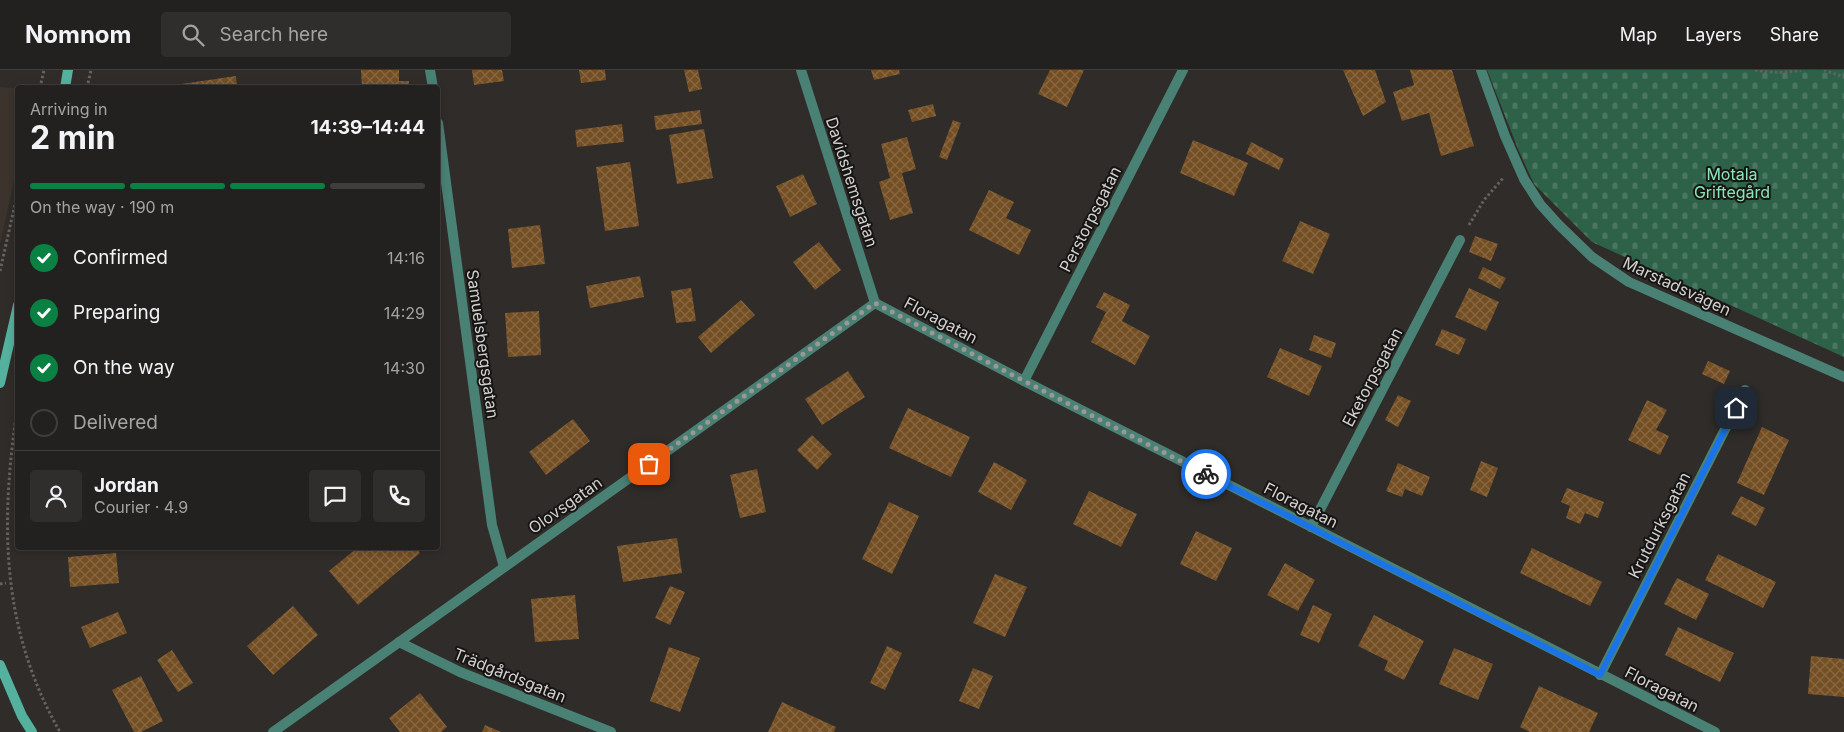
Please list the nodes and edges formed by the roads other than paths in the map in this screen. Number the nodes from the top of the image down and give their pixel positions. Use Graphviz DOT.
graph roads {
  1 [pos="68,70"];
  2 [pos="430,70"];
  3 [pos="800,70"];
  4 [pos="1183,70"];
  5 [pos="1481,70"];
  6 [pos="66,85"];
  7 [pos="432,85"];
  8 [pos="440,138"];
  9 [pos="1460,240"];
  10 [pos="875,303"];
  11 [pos="15,318"];
  12 [pos="1844,377"];
  13 [pos="1024,381"];
  14 [pos="0,383"];
  15 [pos="1745,390"];
  16 [pos="1311,527"];
  17 [pos="504,567"];
  18 [pos="399,642"];
  19 [pos="0,665"];
  20 [pos="1600,675"];
  21 [pos="32,732"];
  22 [pos="273,732"];
  23 [pos="611,732"];
  24 [pos="1714,732"];
  1 -- 6 [label="street"];
  2 -- 7 [label="street"];
  3 -- 10 [label="street, Davidshemsgatan"];
  4 -- 13 [label="street, Perstorpsgatan"];
  5 -- 12 [label="street, Marstadsvägen"];
  8 -- 17 [label="street, Samuelsbergsgatan"];
  9 -- 16 [label="street, Eketorpsgatan"];
  10 -- 13 [label="street, Floragatan"];
  10 -- 17 [label="street, Olovsgatan"];
  11 -- 14 [label="street"];
  13 -- 16 [label="street, Floragatan"];
  15 -- 20 [label="street, Krutdurksgatan"];
  16 -- 20 [label="street, Floragatan"];
  17 -- 18 [label="street, Olovsgatan"];
  18 -- 22 [label="street, Olovsgatan"];
  18 -- 23 [label="street, Trädgårdsgatan"];
  19 -- 21 [label="street"];
  20 -- 24 [label="street, Floragatan"];
}
